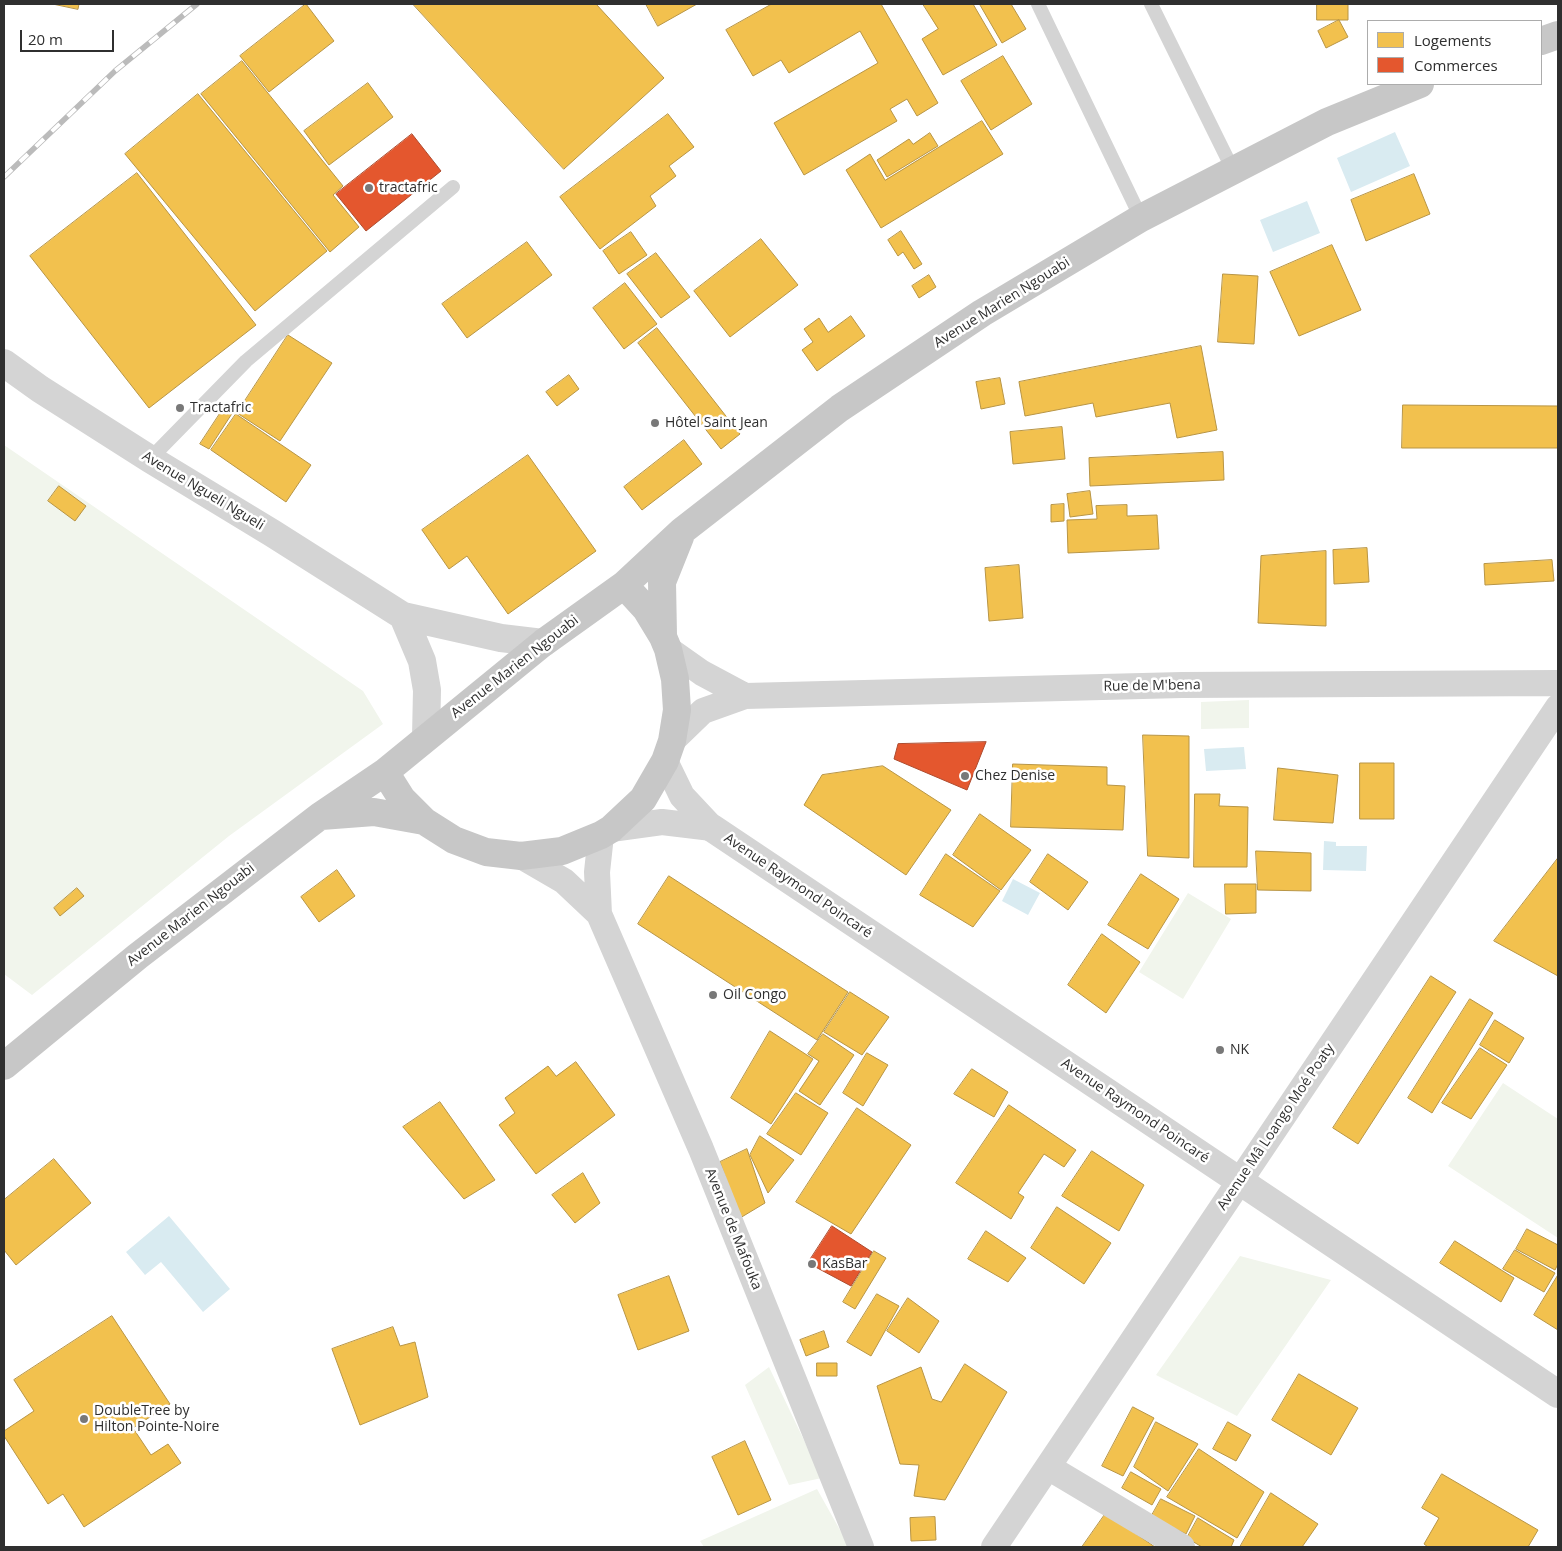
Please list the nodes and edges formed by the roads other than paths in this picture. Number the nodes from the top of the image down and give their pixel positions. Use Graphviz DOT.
graph roads {
  1 [pos="1038,4"];
  2 [pos="1151,4"];
  3 [pos="1558,35"];
  4 [pos="1542,40"];
  5 [pos="1418,85"];
  6 [pos="1232,170"];
  7 [pos="453,186"];
  8 [pos="1141,218"];
  9 [pos="4,363"];
  10 [pos="150,459"];
  11 [pos="682,530"];
  12 [pos="624,585"];
  13 [pos="403,616"];
  14 [pos="543,643"];
  15 [pos="666,643"];
  16 [pos="1558,683"];
  17 [pos="745,696"];
  18 [pos="1558,707"];
  19 [pos="426,737"];
  20 [pos="669,751"];
  21 [pos="385,772"];
  22 [pos="320,816"];
  23 [pos="424,821"];
  24 [pos="712,828"];
  25 [pos="606,832"];
  26 [pos="521,856"];
  27 [pos="599,914"];
  28 [pos="4,1066"];
  29 [pos="1240,1181"];
  30 [pos="1558,1394"];
  31 [pos="1048,1467"];
  32 [pos="861,1547"];
  33 [pos="994,1547"];
  34 [pos="1182,1547"];
  1 -- 8 [label="lane"];
  2 -- 6 [label="lane"];
  3 -- 4 [label="main road"];
  5 -- 6 [label="main road, Avenue Marien Ngouabi"];
  6 -- 8 [label="main road, Avenue Marien Ngouabi"];
  7 -- 10 [label="lane"];
  8 -- 11 [label="main road, Avenue Marien Ngouabi"];
  9 -- 10 [label="street, Avenue Ngueli Ngueli"];
  10 -- 13 [label="street, Avenue Ngueli Ngueli"];
  11 -- 12 [label="main road, Avenue Marien Ngouabi"];
  11 -- 15 [label="main road"];
  12 -- 14 [label="main road, Avenue Marien Ngouabi"];
  12 -- 15 [label="main road"];
  13 -- 14 [label="street"];
  13 -- 19 [label="street"];
  14 -- 19 [label="main road, Avenue Marien Ngouabi"];
  15 -- 17 [label="street, Rue de M'bena"];
  15 -- 20 [label="main road"];
  16 -- 17 [label="street, Rue de M'bena"];
  17 -- 20 [label="street, Rue de M'bena"];
  18 -- 29 [label="street, Avenue Mâ Loango Moé Poaty"];
  19 -- 21 [label="main road, Avenue Marien Ngouabi"];
  20 -- 24 [label="street"];
  20 -- 25 [label="main road"];
  21 -- 22 [label="main road, Avenue Marien Ngouabi"];
  21 -- 23 [label="main road"];
  22 -- 23 [label="main road"];
  22 -- 28 [label="main road, Avenue Marien Ngouabi"];
  23 -- 26 [label="main road"];
  24 -- 25 [label="street"];
  24 -- 29 [label="street, Avenue Raymond Poincaré"];
  25 -- 26 [label="main road"];
  25 -- 27 [label="street"];
  26 -- 27 [label="street"];
  27 -- 32 [label="street, Avenue de Mafouka"];
  29 -- 30 [label="street, Avenue Raymond Poincaré"];
  29 -- 31 [label="street, Avenue Mâ Loango Moé Poaty"];
  31 -- 33 [label="street, Avenue Mâ Loango Moé Poaty"];
  31 -- 34 [label="street"];
}
